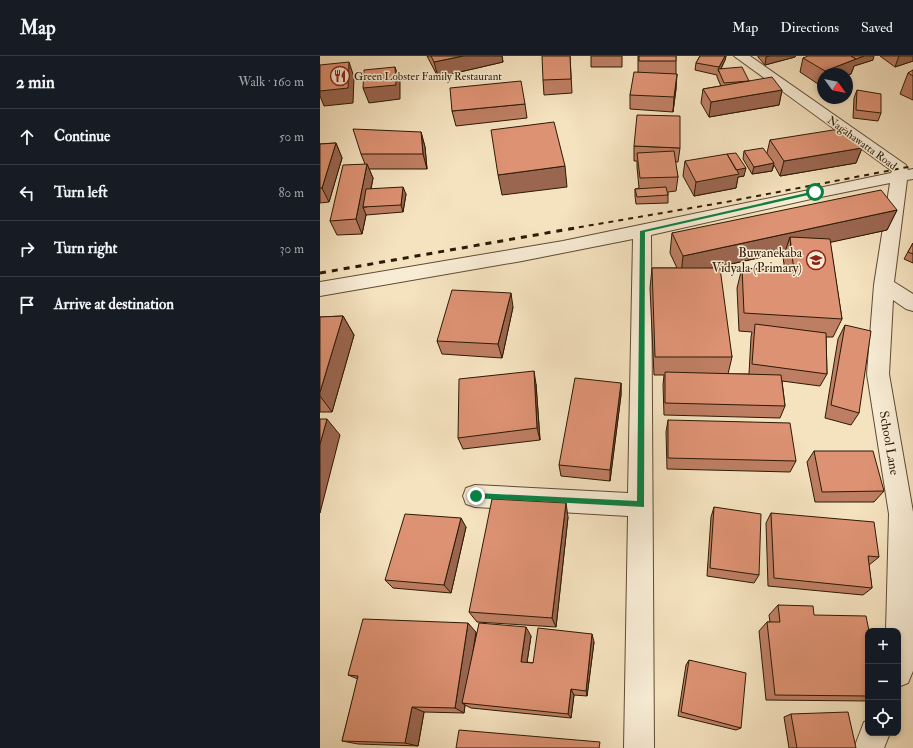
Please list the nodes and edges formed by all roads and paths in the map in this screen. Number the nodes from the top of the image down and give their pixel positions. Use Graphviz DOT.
graph roads {
  1 [pos="741,56"];
  2 [pos="906,175"];
  3 [pos="642,231"];
  4 [pos="884,285"];
  5 [pos="320,289"];
  6 [pos="913,304"];
  7 [pos="476,496"];
  8 [pos="641,505"];
  9 [pos="900,664"];
  10 [pos="874,736"];
  11 [pos="639,748"];
  12 [pos="869,748"];
  1 -- 2 [label="street, Nagahawatta Road"];
  2 -- 3 [label="street"];
  2 -- 4 [label="street, Nagahawatta Road"];
  3 -- 5 [label="street"];
  3 -- 8 [label="street"];
  4 -- 6 [label="street"];
  4 -- 9 [label="street, School Lane"];
  7 -- 8 [label="street"];
  8 -- 11 [label="street"];
  10 -- 12 [label="street"];
}
